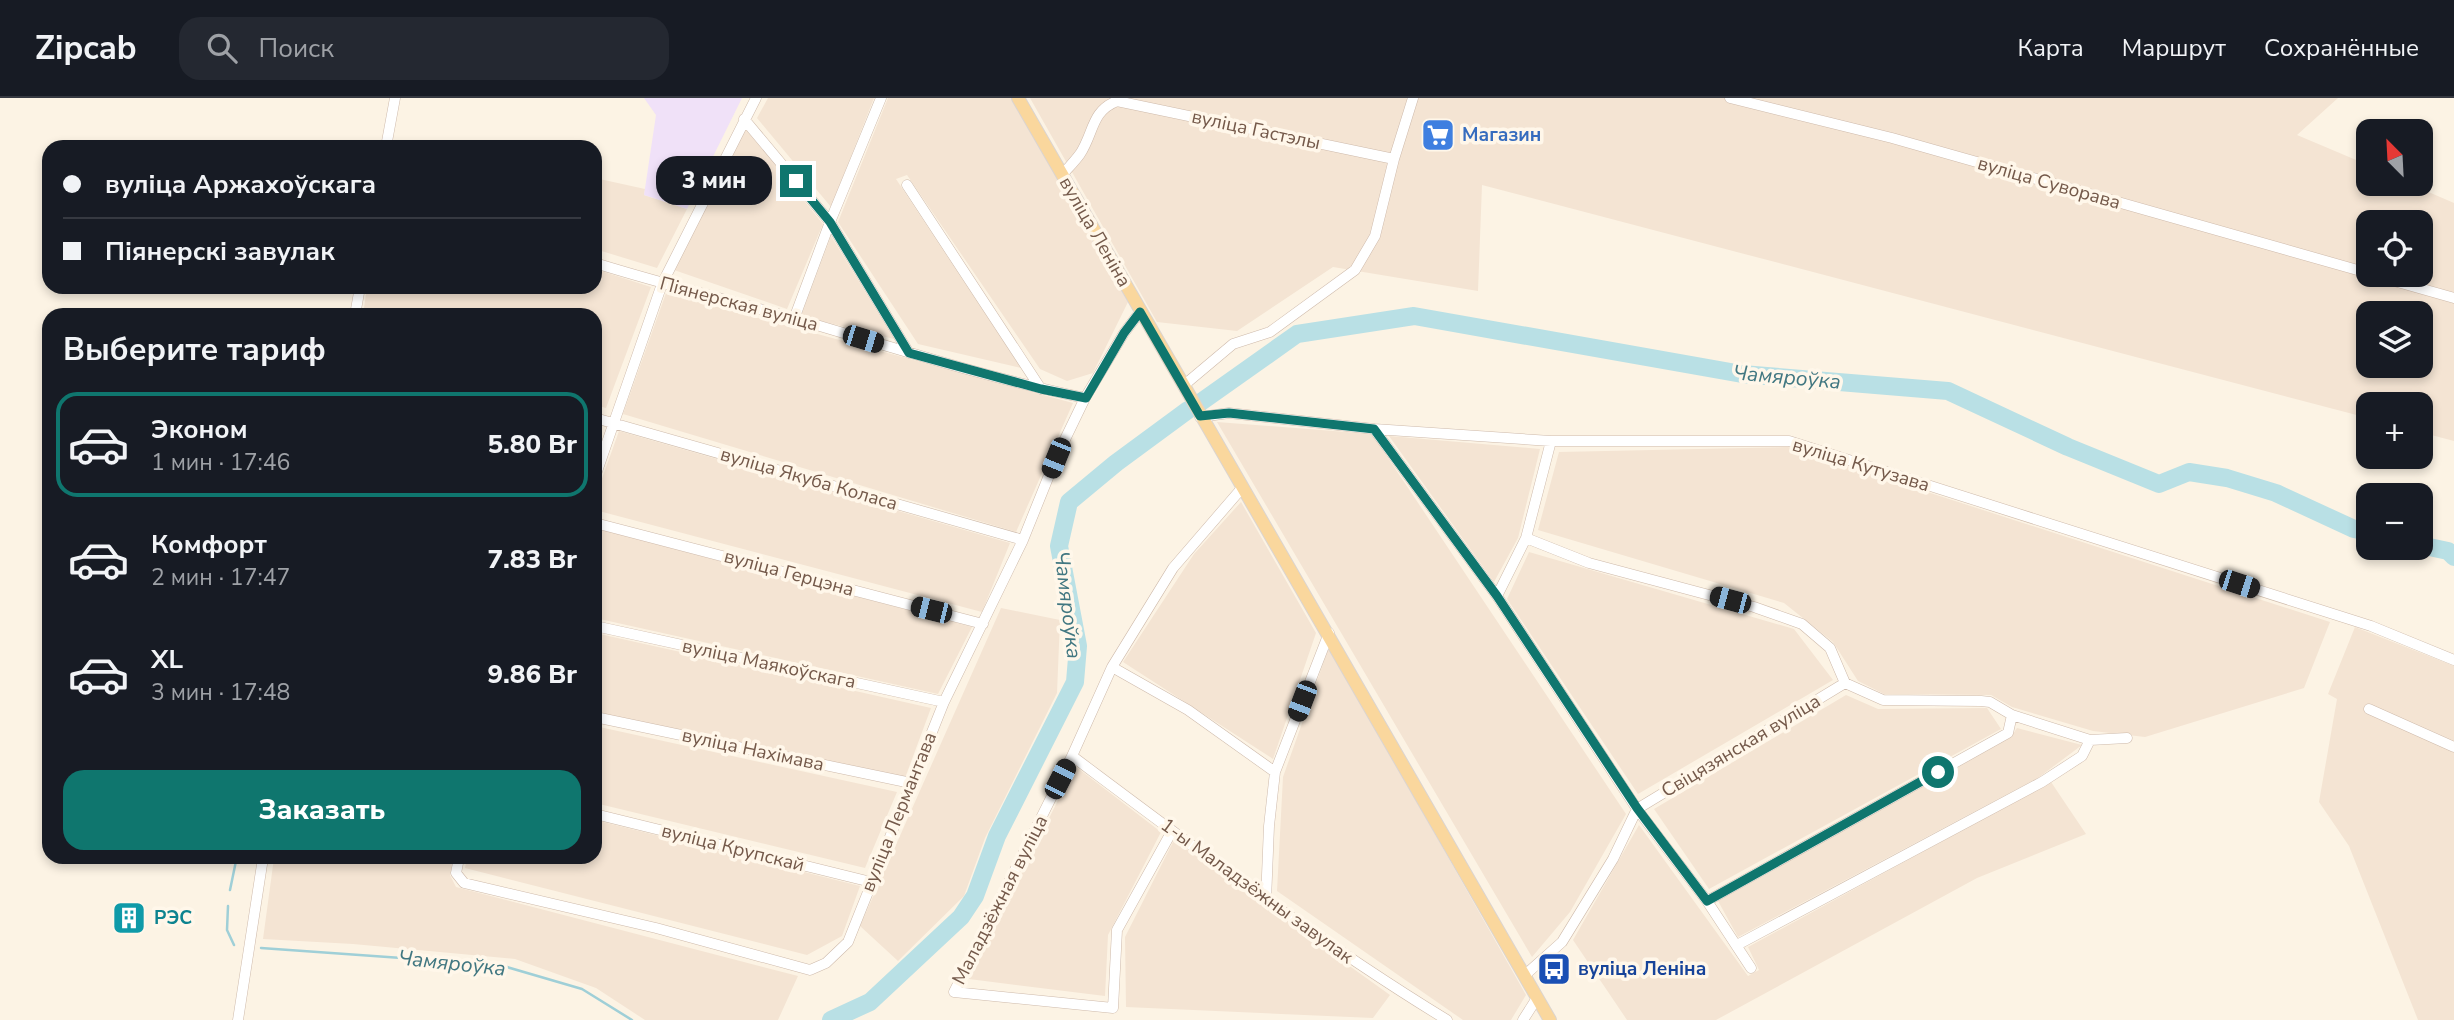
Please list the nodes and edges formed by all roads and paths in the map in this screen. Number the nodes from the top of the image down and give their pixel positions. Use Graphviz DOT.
graph roads {
  1 [pos="395,98"];
  2 [pos="756,98"];
  3 [pos="881,98"];
  4 [pos="1018,98"];
  5 [pos="1413,98"];
  6 [pos="1730,98"];
  7 [pos="744,118"];
  8 [pos="387,140"];
  9 [pos="1394,159"];
  10 [pos="1062,175"];
  11 [pos="906,185"];
  12 [pos="830,222"];
  13 [pos="602,264"];
  14 [pos="2356,270"];
  15 [pos="662,284"];
  16 [pos="2416,287"];
  17 [pos="2454,298"];
  18 [pos="1140,312"];
  19 [pos="794,319"];
  20 [pos="909,353"];
  21 [pos="1183,386"];
  22 [pos="1041,389"];
  23 [pos="1086,398"];
  24 [pos="1200,416"];
  25 [pos="602,420"];
  26 [pos="613,424"];
  27 [pos="1374,429"];
  28 [pos="1551,441"];
  29 [pos="602,456"];
  30 [pos="1242,488"];
  31 [pos="602,525"];
  32 [pos="1526,538"];
  33 [pos="1023,540"];
  34 [pos="1497,596"];
  35 [pos="983,624"];
  36 [pos="602,628"];
  37 [pos="1328,633"];
  38 [pos="2454,660"];
  39 [pos="1112,667"];
  40 [pos="1845,683"];
  41 [pos="944,702"];
  42 [pos="2370,709"];
  43 [pos="2012,715"];
  44 [pos="602,718"];
  45 [pos="2127,738"];
  46 [pos="2090,740"];
  47 [pos="2454,747"];
  48 [pos="1072,756"];
  49 [pos="1275,772"];
  50 [pos="911,783"];
  51 [pos="1637,808"];
  52 [pos="602,816"];
  53 [pos="1172,831"];
  54 [pos="262,864"];
  55 [pos="458,864"];
  56 [pos="871,882"];
  57 [pos="1266,900"];
  58 [pos="1707,901"];
  59 [pos="1737,945"];
  60 [pos="1751,968"];
  61 [pos="1525,975"];
  62 [pos="1537,998"];
  63 [pos="238,1020"];
  64 [pos="1447,1020"];
  65 [pos="1523,1020"];
  66 [pos="1550,1020"];
  1 -- 8 [label="street"];
  2 -- 7 [label="street"];
  3 -- 12 [label="street"];
  4 -- 10 [label="main road, вуліца Леніна"];
  5 -- 9 [label="street"];
  6 -- 14 [label="street, вуліца Суворава"];
  7 -- 12 [label="street"];
  7 -- 15 [label="street"];
  9 -- 10 [label="street, вуліца Гастэлы"];
  9 -- 21 [label="street"];
  10 -- 18 [label="main road, вуліца Леніна"];
  11 -- 22 [label="street"];
  12 -- 19 [label="street"];
  12 -- 20 [label="street"];
  13 -- 15 [label="street, Піянерская вуліца"];
  15 -- 19 [label="street, Піянерская вуліца"];
  15 -- 26 [label="street"];
  16 -- 17 [label="street"];
  18 -- 21 [label="main road, вуліца Леніна"];
  18 -- 23 [label="street, вуліца Лермантава"];
  19 -- 20 [label="street, Піянерская вуліца"];
  20 -- 22 [label="street, Піянерская вуліца"];
  21 -- 24 [label="main road, вуліца Леніна"];
  22 -- 23 [label="street, Піянерская вуліца"];
  23 -- 33 [label="street, вуліца Лермантава"];
  24 -- 27 [label="street, вуліца Кутузава"];
  24 -- 30 [label="main road, вуліца Леніна"];
  25 -- 26 [label="street, вуліца Якуба Коласа"];
  26 -- 29 [label="street"];
  26 -- 33 [label="street, вуліца Якуба Коласа"];
  27 -- 28 [label="street, вуліца Кутузава"];
  27 -- 34 [label="street"];
  28 -- 32 [label="street"];
  28 -- 38 [label="street, вуліца Кутузава"];
  30 -- 37 [label="main road, вуліца Леніна"];
  30 -- 39 [label="street, Маладзёжная вуліца"];
  31 -- 35 [label="street, вуліца Герцэна"];
  32 -- 34 [label="street"];
  32 -- 40 [label="street"];
  33 -- 35 [label="street, вуліца Лермантава"];
  34 -- 51 [label="street"];
  35 -- 41 [label="street, вуліца Лермантава"];
  36 -- 41 [label="street, вуліца Маякоўскага"];
  37 -- 49 [label="street"];
  37 -- 61 [label="main road, вуліца Леніна"];
  39 -- 48 [label="street, Маладзёжная вуліца"];
  39 -- 49 [label="street"];
  40 -- 43 [label="street"];
  40 -- 51 [label="street, Свіцязянская вуліца"];
  41 -- 50 [label="street, вуліца Лермантава"];
  42 -- 47 [label="street"];
  43 -- 46 [label="street"];
  43 -- 58 [label="street"];
  44 -- 50 [label="street, вуліца Нахімава"];
  45 -- 46 [label="street"];
  46 -- 59 [label="street"];
  48 -- 53 [label="street, 1-ы Маладзёжны завулак"];
  48 -- 53 [label="street, Маладзёжная вуліца"];
  49 -- 57 [label="street"];
  50 -- 56 [label="street, вуліца Лермантава"];
  51 -- 58 [label="street"];
  51 -- 61 [label="street"];
  52 -- 56 [label="street, вуліца Крупскай"];
  53 -- 57 [label="street, 1-ы Маладзёжны завулак"];
  54 -- 63 [label="street"];
  55 -- 56 [label="street, вуліца Лермантава"];
  57 -- 64 [label="street, 1-ы Маладзёжны завулак"];
  58 -- 59 [label="street"];
  59 -- 60 [label="street"];
  61 -- 62 [label="main road, вуліца Леніна"];
  62 -- 65 [label="street"];
  62 -- 66 [label="main road, вуліца Леніна"];
}
